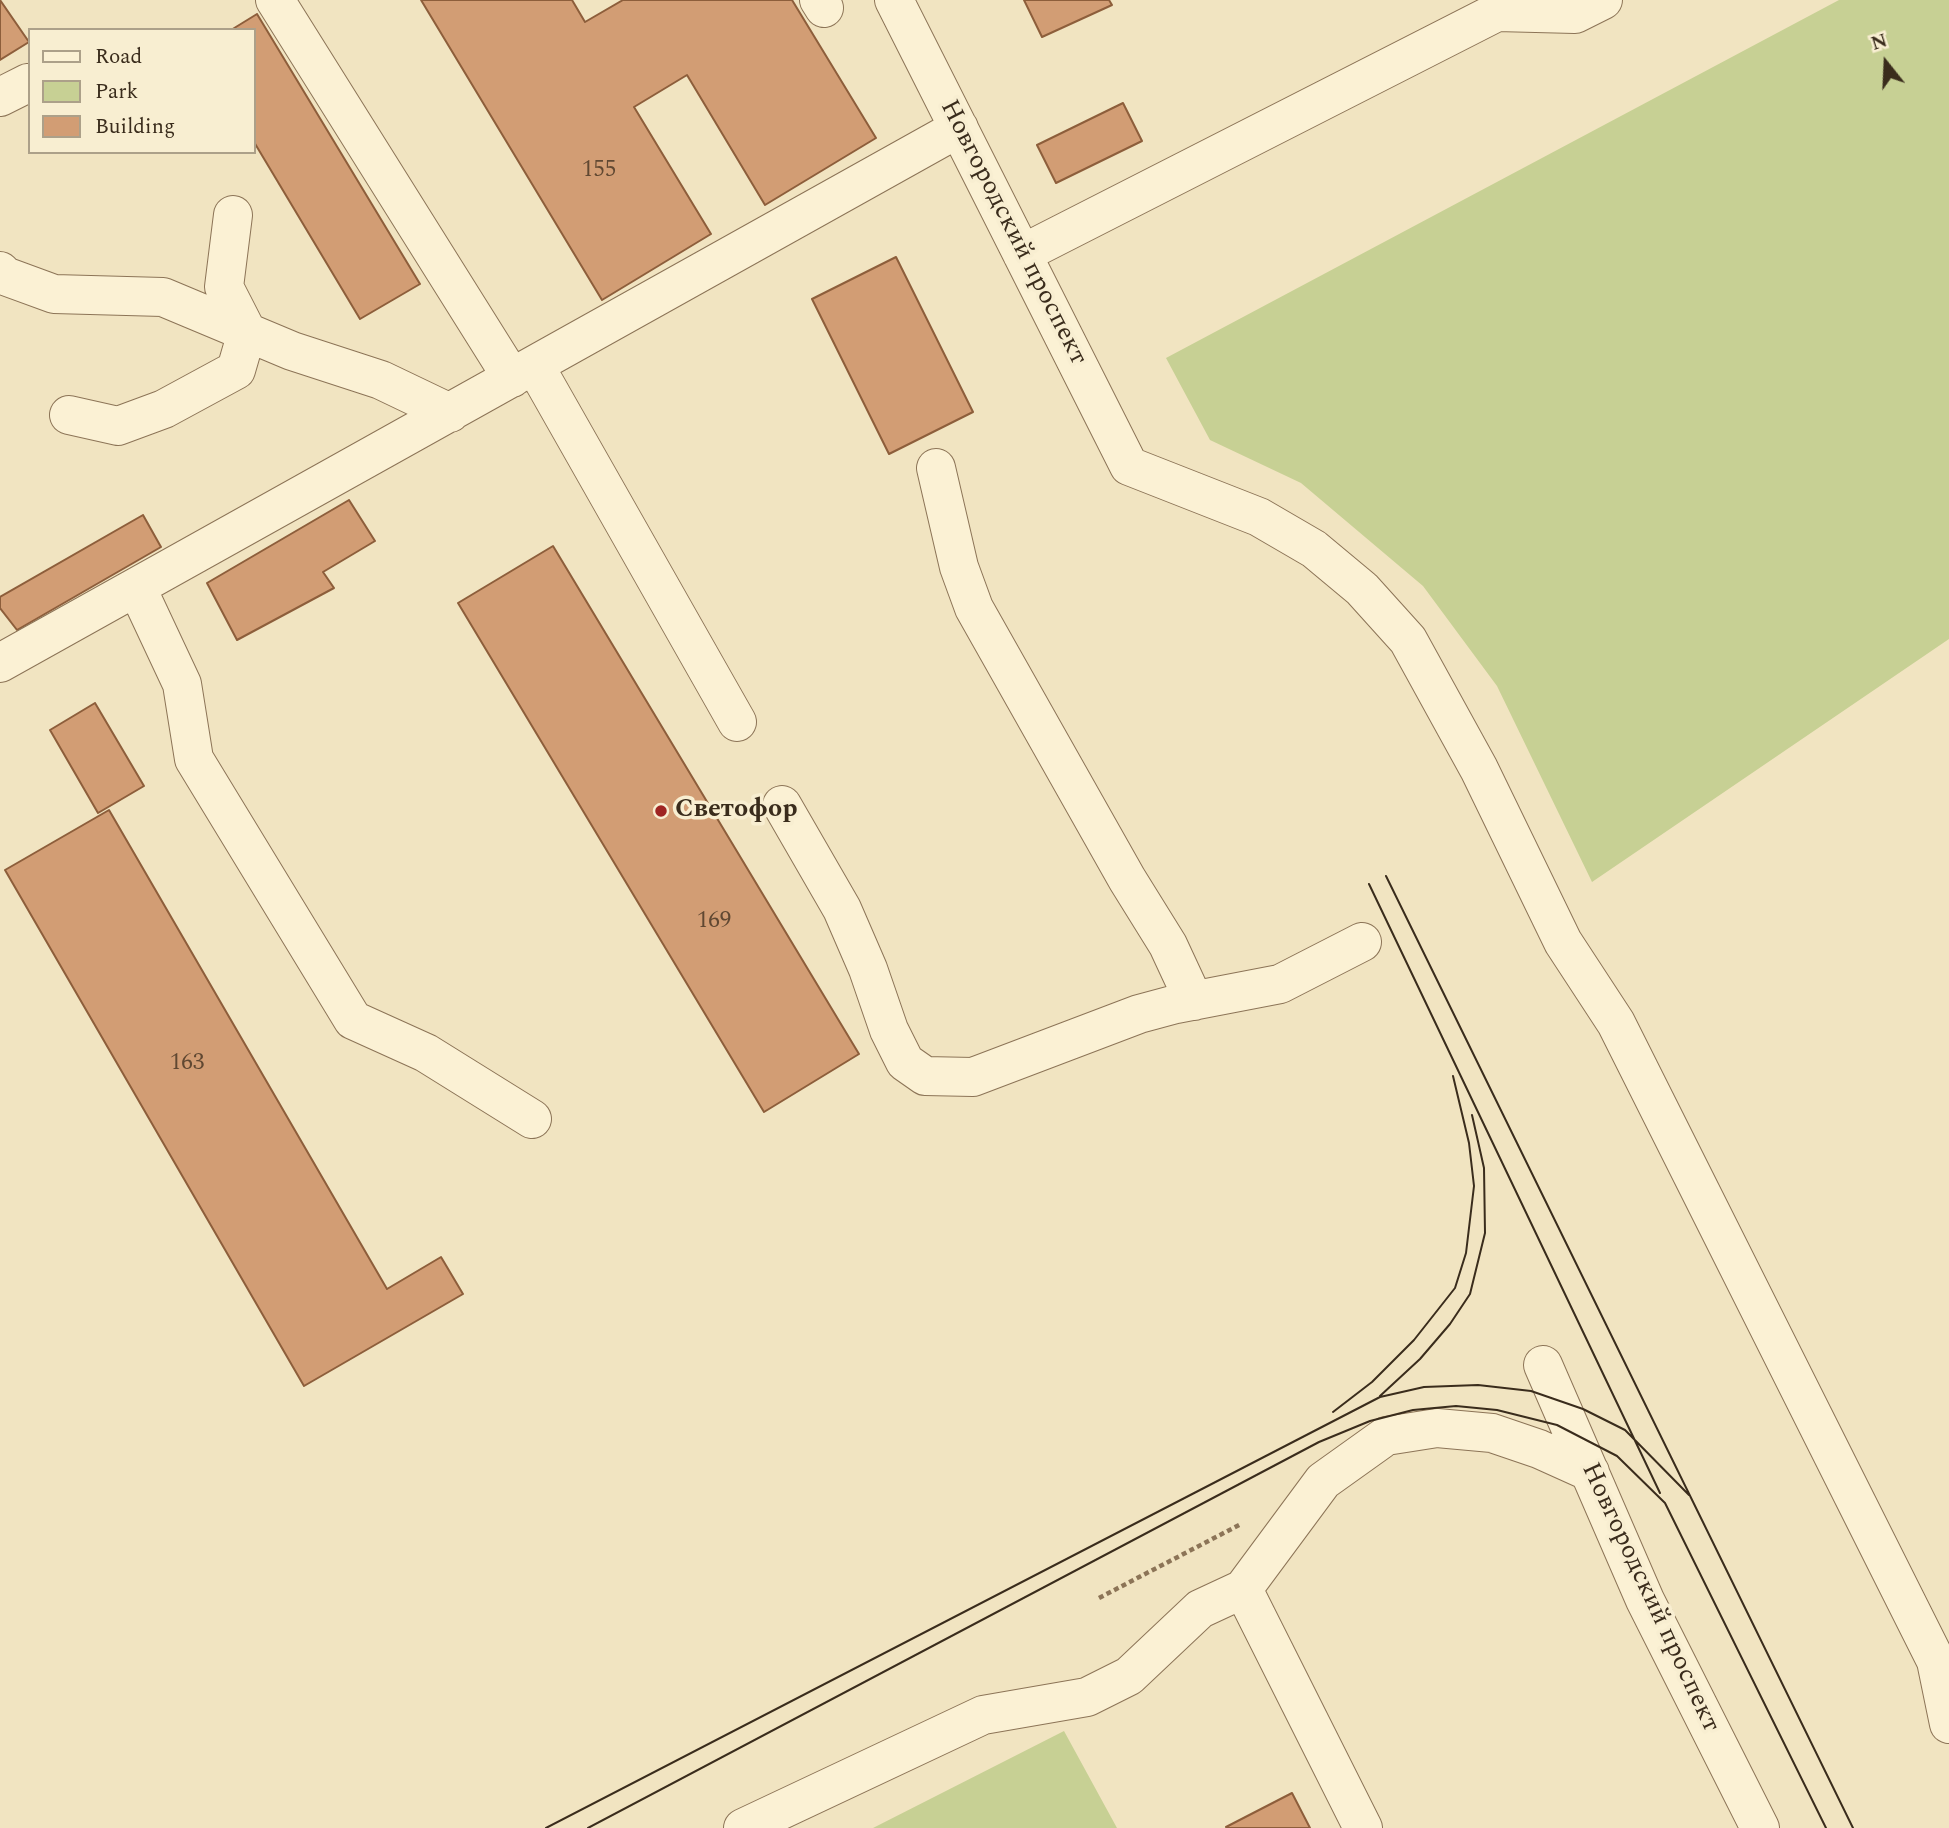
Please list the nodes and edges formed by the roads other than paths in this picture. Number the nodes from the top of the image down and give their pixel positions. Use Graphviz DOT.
graph roads {
  1 [pos="275,0"];
  2 [pos="894,0"];
  3 [pos="1603,0"];
  4 [pos="959,128"];
  5 [pos="233,215"];
  6 [pos="1022,254"];
  7 [pos="0,271"];
  8 [pos="247,332"];
  9 [pos="524,372"];
  10 [pos="450,413"];
  11 [pos="69,415"];
  12 [pos="936,468"];
  13 [pos="137,588"];
  14 [pos="0,663"];
  15 [pos="737,722"];
  16 [pos="782,805"];
  17 [pos="1362,942"];
  18 [pos="1194,1001"];
  19 [pos="533,1119"];
  20 [pos="1543,1366"];
  21 [pos="1590,1472"];
  22 [pos="1242,1589"];
  23 [pos="1949,1724"];
  24 [pos="743,1828"];
  25 [pos="1363,1828"];
  26 [pos="1760,1828"];
  1 -- 9 [label="street"];
  2 -- 4 [label="street, Новгородский проспект"];
  3 -- 6 [label="street"];
  4 -- 6 [label="street, Новгородский проспект"];
  4 -- 9 [label="street"];
  5 -- 8 [label="street"];
  6 -- 23 [label="street, Новгородский проспект"];
  7 -- 8 [label="street"];
  8 -- 10 [label="street"];
  8 -- 11 [label="street"];
  9 -- 10 [label="street"];
  9 -- 15 [label="street"];
  10 -- 13 [label="street"];
  12 -- 18 [label="street"];
  13 -- 14 [label="street"];
  13 -- 19 [label="street"];
  16 -- 18 [label="street"];
  17 -- 18 [label="street"];
  20 -- 21 [label="street, Новгородский проспект"];
  21 -- 22 [label="street"];
  21 -- 26 [label="street, Новгородский проспект"];
  22 -- 24 [label="street"];
  22 -- 25 [label="street"];
}
